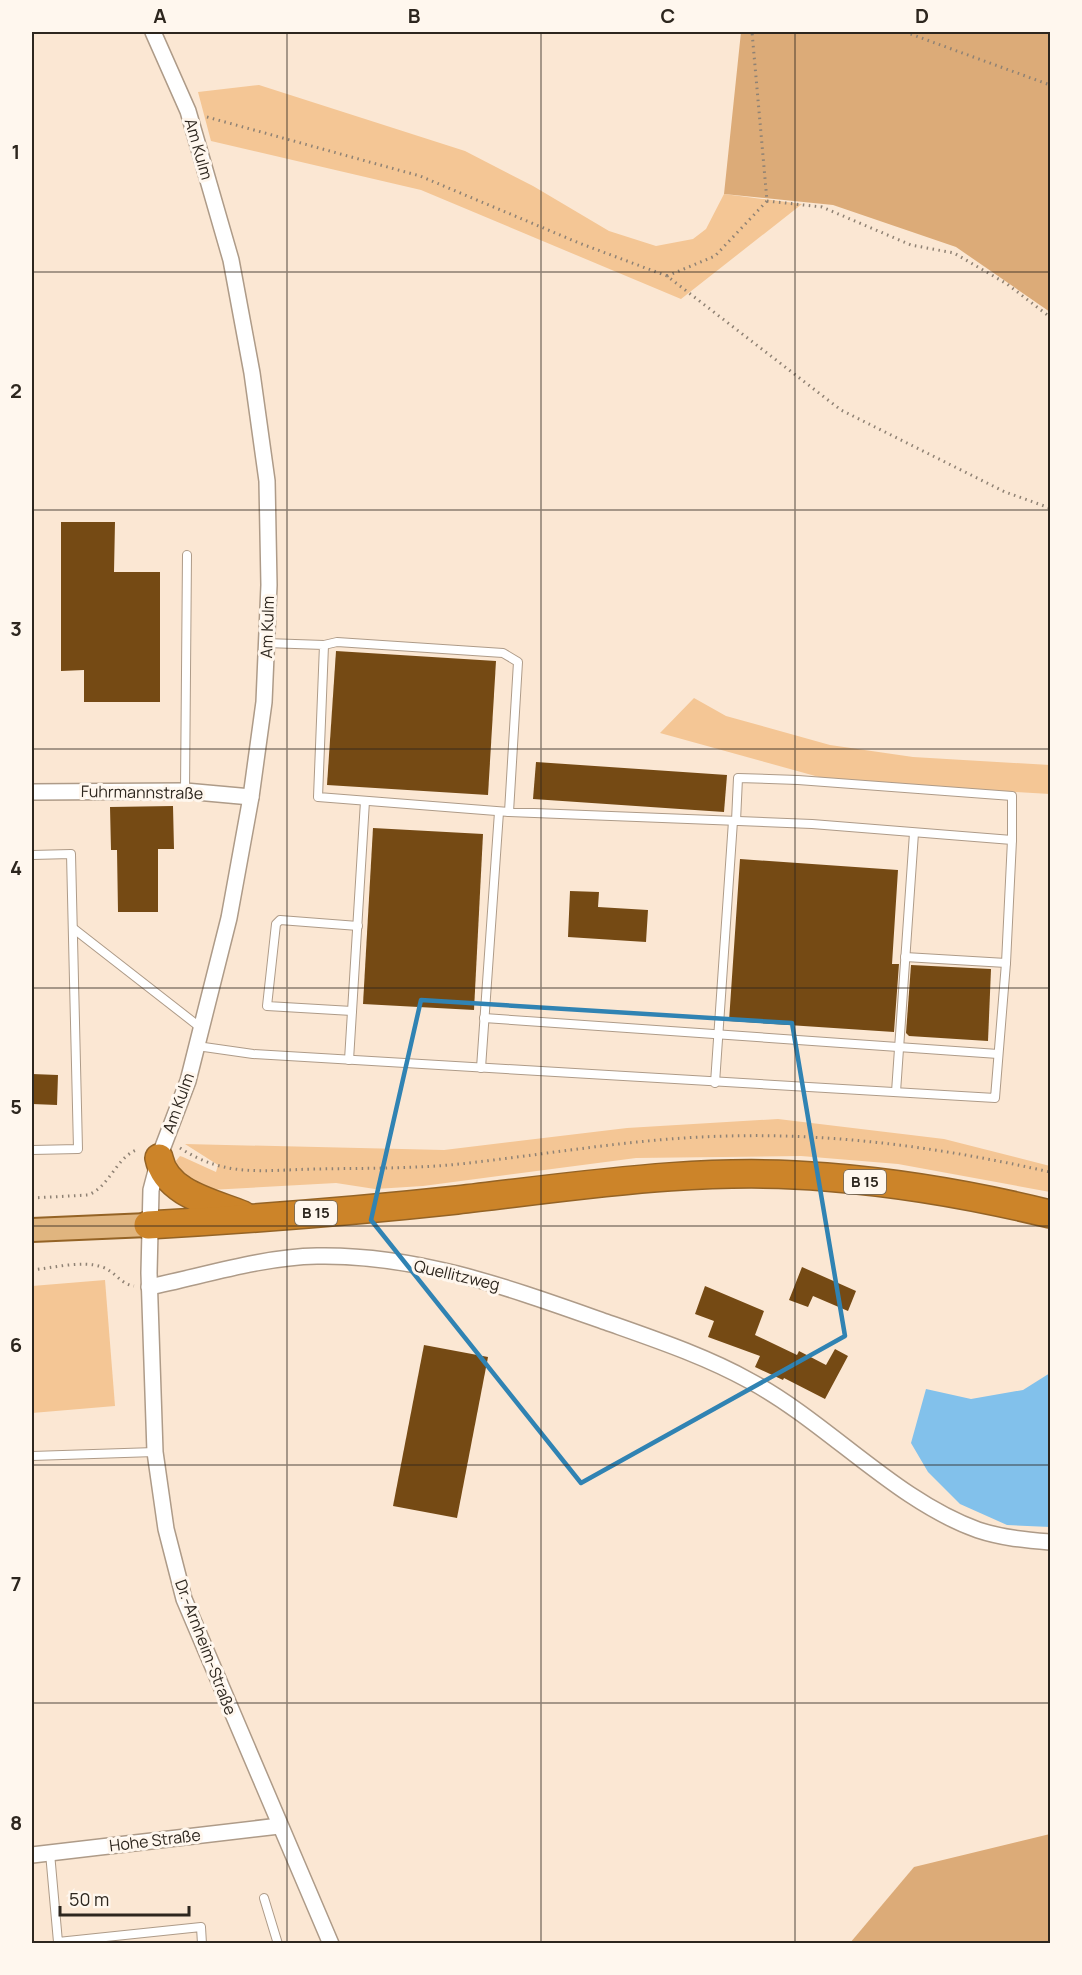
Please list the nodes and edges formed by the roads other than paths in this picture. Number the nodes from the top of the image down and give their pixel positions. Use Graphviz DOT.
graph roads {
  1 [pos="153,32"];
  2 [pos="187,555"];
  3 [pos="266,643"];
  4 [pos="324,645"];
  5 [pos="185,791"];
  6 [pos="32,792"];
  7 [pos="251,797"];
  8 [pos="365,801"];
  9 [pos="499,812"];
  10 [pos="508,812"];
  11 [pos="734,821"];
  12 [pos="914,833"];
  13 [pos="1012,840"];
  14 [pos="32,855"];
  15 [pos="358,926"];
  16 [pos="74,929"];
  17 [pos="905,957"];
  18 [pos="1006,963"];
  19 [pos="352,1011"];
  20 [pos="484,1018"];
  21 [pos="202,1029"];
  22 [pos="718,1036"];
  23 [pos="197,1046"];
  24 [pos="898,1048"];
  25 [pos="998,1054"];
  26 [pos="349,1060"];
  27 [pos="481,1068"];
  28 [pos="715,1083"];
  29 [pos="896,1092"];
  30 [pos="32,1150"];
  31 [pos="162,1150"];
  32 [pos="1050,1214"];
  33 [pos="253,1218"];
  34 [pos="148,1225"];
  35 [pos="32,1230"];
  36 [pos="149,1287"];
  37 [pos="155,1452"];
  38 [pos="32,1456"];
  39 [pos="1050,1542"];
  40 [pos="279,1826"];
  41 [pos="50,1853"];
  42 [pos="32,1855"];
  43 [pos="264,1898"];
  44 [pos="202,1944"];
  45 [pos="278,1944"];
  46 [pos="331,1944"];
  1 -- 3 [label="street, Am Kulm"];
  2 -- 5 [label="lane"];
  3 -- 4 [label="lane"];
  3 -- 7 [label="street, Am Kulm"];
  4 -- 8 [label="lane"];
  4 -- 10 [label="lane"];
  5 -- 6 [label="street, Fuhrmannstraße"];
  5 -- 7 [label="street, Fuhrmannstraße"];
  7 -- 21 [label="street, Am Kulm"];
  8 -- 9 [label="lane"];
  8 -- 15 [label="lane"];
  9 -- 10 [label="lane"];
  9 -- 20 [label="lane"];
  10 -- 11 [label="lane"];
  11 -- 12 [label="lane"];
  11 -- 13 [label="lane"];
  11 -- 22 [label="lane"];
  12 -- 13 [label="lane"];
  12 -- 17 [label="lane"];
  13 -- 18 [label="lane"];
  14 -- 16 [label="lane"];
  15 -- 19 [label="lane"];
  15 -- 19 [label="lane"];
  16 -- 21 [label="lane"];
  16 -- 30 [label="lane"];
  17 -- 18 [label="lane"];
  17 -- 24 [label="lane"];
  18 -- 25 [label="lane"];
  19 -- 26 [label="lane"];
  20 -- 22 [label="lane"];
  20 -- 27 [label="lane"];
  21 -- 23 [label="street, Am Kulm"];
  22 -- 24 [label="lane"];
  22 -- 28 [label="lane"];
  23 -- 26 [label="lane"];
  23 -- 31 [label="street, Am Kulm"];
  24 -- 25 [label="lane"];
  24 -- 29 [label="lane"];
  25 -- 29 [label="lane"];
  26 -- 27 [label="lane"];
  27 -- 28 [label="lane"];
  28 -- 29 [label="lane"];
  31 -- 33 [label="highway"];
  31 -- 34 [label="street, Am Kulm"];
  32 -- 33 [label="highway, B 15"];
  33 -- 34 [label="highway, B 15"];
  34 -- 35 [label="main road, B 15"];
  34 -- 36 [label="street, Dr.-Arnheim-Straße"];
  36 -- 37 [label="street, Dr.-Arnheim-Straße"];
  36 -- 39 [label="street, Quellitzweg"];
  37 -- 38 [label="lane"];
  37 -- 40 [label="street, Dr.-Arnheim-Straße"];
  40 -- 41 [label="street, Hohe Straße"];
  40 -- 46 [label="street, Dr.-Arnheim-Straße"];
  41 -- 42 [label="street, Hohe Straße"];
  41 -- 44 [label="lane"];
  43 -- 45 [label="lane"];
}
